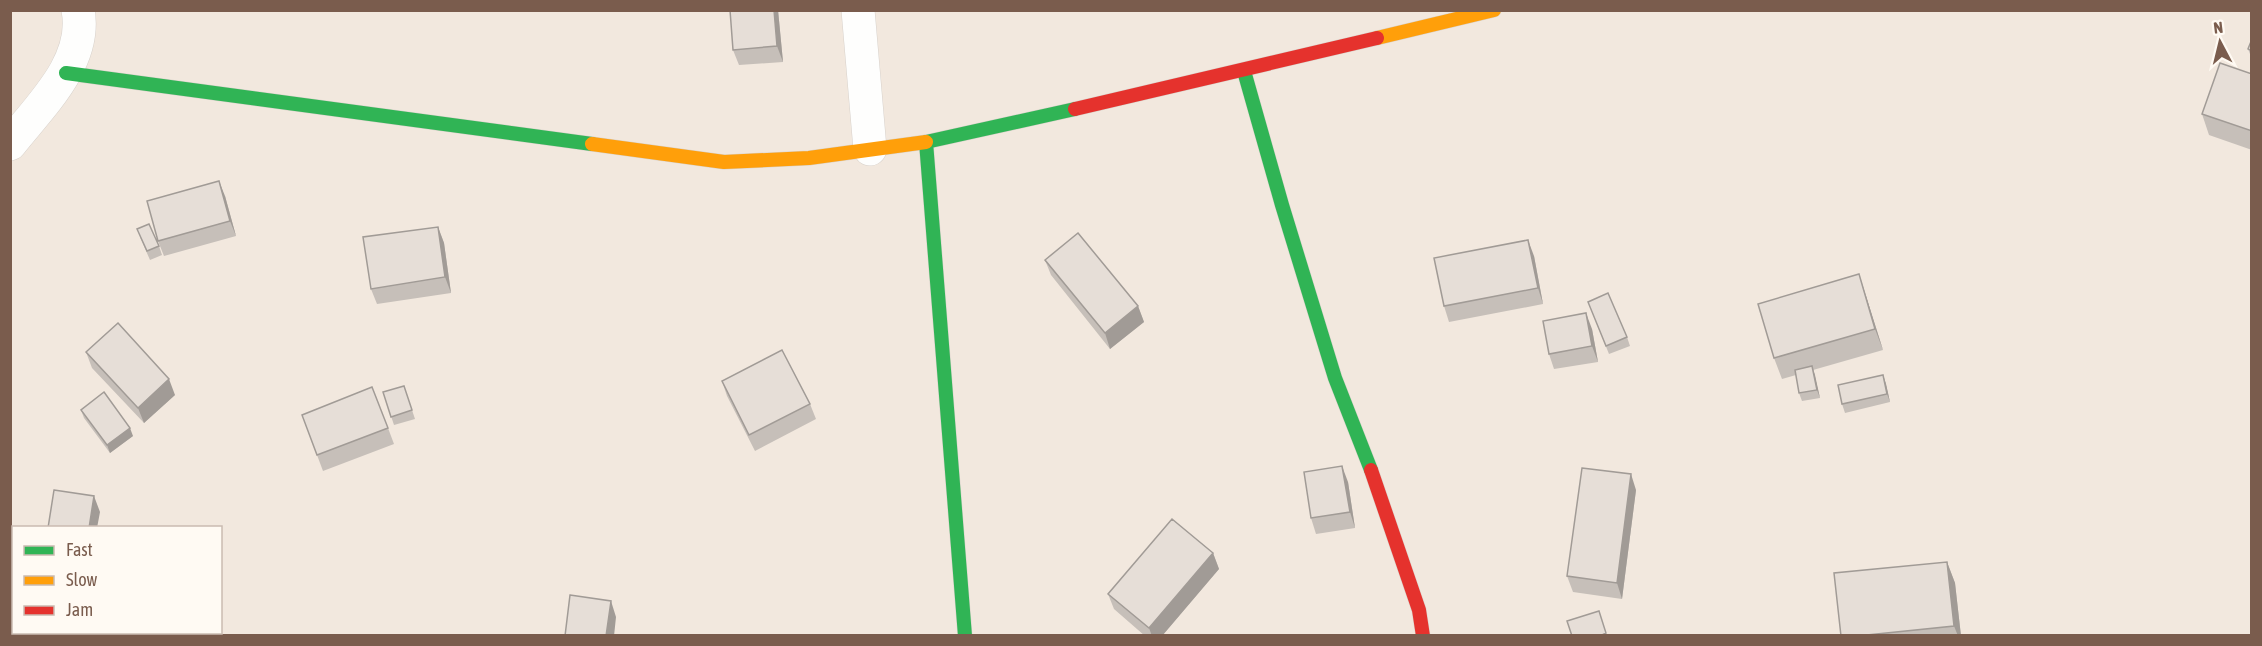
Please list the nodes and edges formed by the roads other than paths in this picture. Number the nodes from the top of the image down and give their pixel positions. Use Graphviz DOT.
graph roads {
  1 [pos="78,10"];
  2 [pos="858,10"];
  3 [pos="1494,10"];
  4 [pos="1244,71"];
  5 [pos="66,73"];
  6 [pos="926,142"];
  7 [pos="10,144"];
  8 [pos="870,149"];
  9 [pos="965,636"];
  10 [pos="1423,636"];
  1 -- 5 [label="street"];
  2 -- 8 [label="street"];
  3 -- 4 [label="street"];
  4 -- 6 [label="street"];
  4 -- 10 [label="street"];
  5 -- 7 [label="street"];
  5 -- 8 [label="street"];
  6 -- 8 [label="street"];
  6 -- 9 [label="street"];
}
